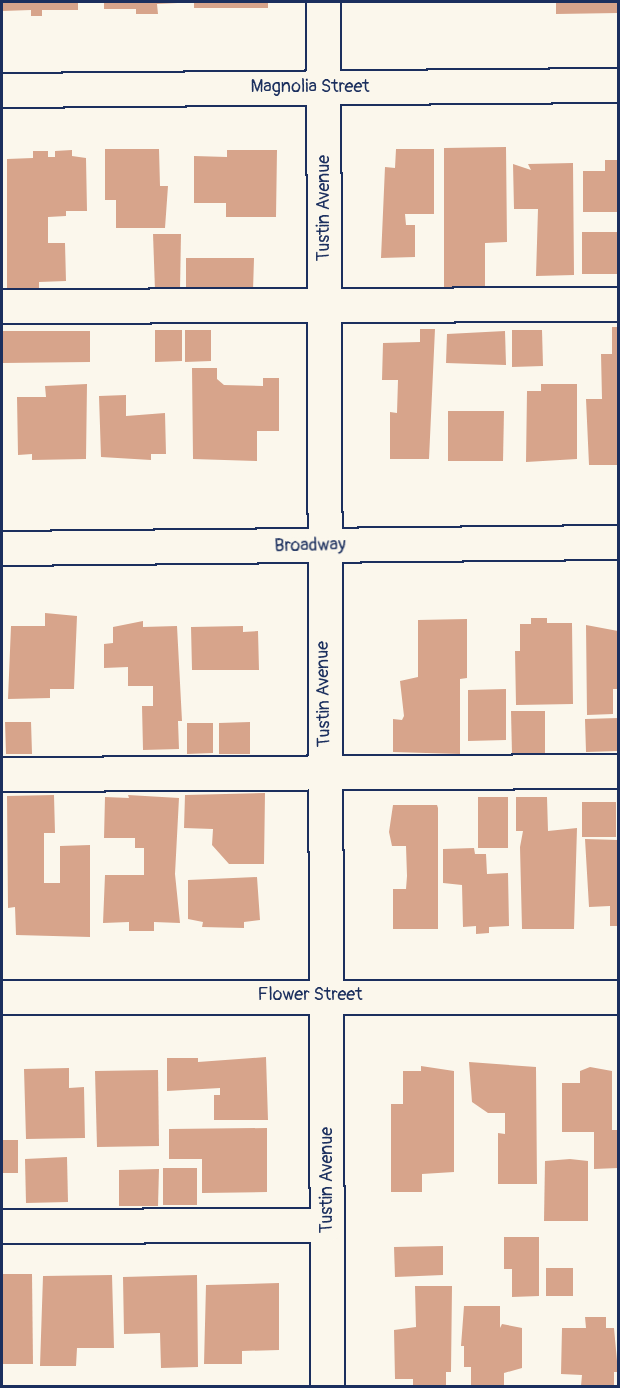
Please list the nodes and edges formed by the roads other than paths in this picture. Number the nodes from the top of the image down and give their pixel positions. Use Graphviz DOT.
graph roads {
  1 [pos="323,2"];
  2 [pos="618,85"];
  3 [pos="324,87"];
  4 [pos="2,90"];
  5 [pos="323,303"];
  6 [pos="618,304"];
  7 [pos="2,306"];
  8 [pos="618,542"];
  9 [pos="322,546"];
  10 [pos="2,548"];
  11 [pos="618,771"];
  12 [pos="325,772"];
  13 [pos="2,774"];
  14 [pos="328,995"];
  15 [pos="2,997"];
  16 [pos="618,997"];
  17 [pos="326,1225"];
  18 [pos="2,1226"];
  19 [pos="327,1386"];
  1 -- 3 [label="street, Tustin Avenue"];
  2 -- 3 [label="street, Magnolia Street"];
  3 -- 4 [label="street, Magnolia Street"];
  3 -- 5 [label="street, Tustin Avenue"];
  5 -- 6 [label="street"];
  5 -- 7 [label="street"];
  5 -- 9 [label="street, Tustin Avenue"];
  8 -- 9 [label="street, Broadway"];
  9 -- 10 [label="street, Broadway"];
  9 -- 12 [label="street, Tustin Avenue"];
  11 -- 12 [label="street"];
  12 -- 13 [label="street"];
  12 -- 14 [label="street, Tustin Avenue"];
  14 -- 15 [label="street, Flower Street"];
  14 -- 16 [label="street, Flower Street"];
  14 -- 17 [label="street, Tustin Avenue"];
  17 -- 18 [label="street"];
  17 -- 19 [label="street, Tustin Avenue"];
}
